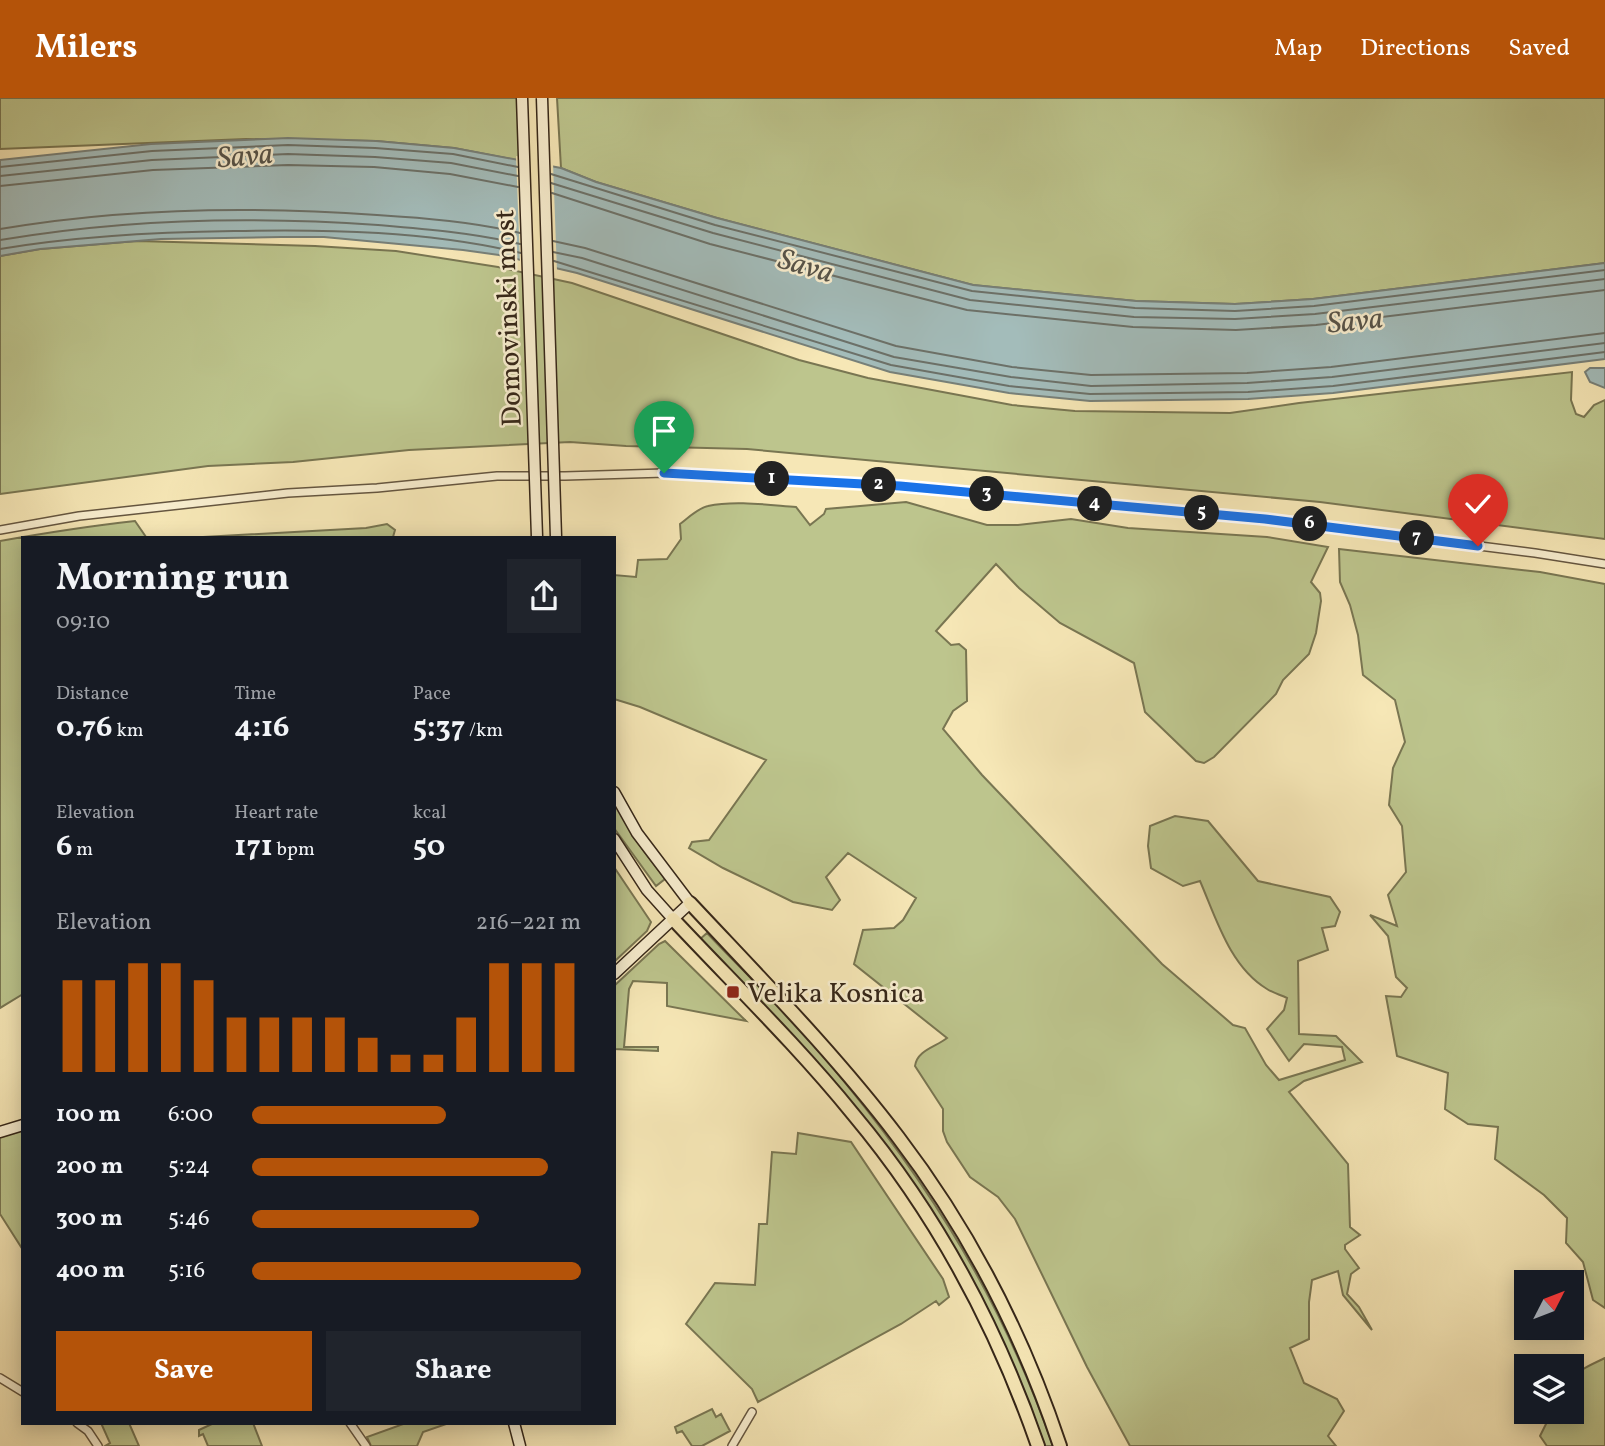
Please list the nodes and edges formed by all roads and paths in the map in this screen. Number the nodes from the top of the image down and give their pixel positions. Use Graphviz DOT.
graph roads {
  1 [pos="522,98"];
  2 [pos="542,98"];
  3 [pos="0,530"];
  4 [pos="537,536"];
  5 [pos="556,536"];
  6 [pos="1605,565"];
  7 [pos="616,796"];
  8 [pos="616,842"];
  9 [pos="690,903"];
  10 [pos="673,919"];
  11 [pos="616,972"];
  12 [pos="21,1126"];
  13 [pos="0,1132"];
  14 [pos="0,1378"];
  15 [pos="21,1391"];
  16 [pos="752,1412"];
  17 [pos="80,1425"];
  18 [pos="351,1425"];
  19 [pos="515,1425"];
  20 [pos="98,1446"];
  21 [pos="366,1446"];
  22 [pos="520,1446"];
  23 [pos="732,1446"];
  24 [pos="1038,1446"];
  25 [pos="1060,1446"];
  1 -- 4 [label="main road, Domovinski most, bridge"];
  2 -- 5 [label="main road, Domovinski most, bridge"];
  3 -- 6 [label="street"];
  7 -- 9 [label="main road"];
  8 -- 10 [label="main road"];
  9 -- 10 [label="main road"];
  9 -- 25 [label="highway"];
  10 -- 11 [label="main road"];
  10 -- 24 [label="highway"];
  12 -- 13 [label="main road"];
  14 -- 15 [label="street"];
  16 -- 23 [label="street"];
  17 -- 20 [label="street"];
  18 -- 21 [label="street"];
  19 -- 22 [label="main road"];
}
